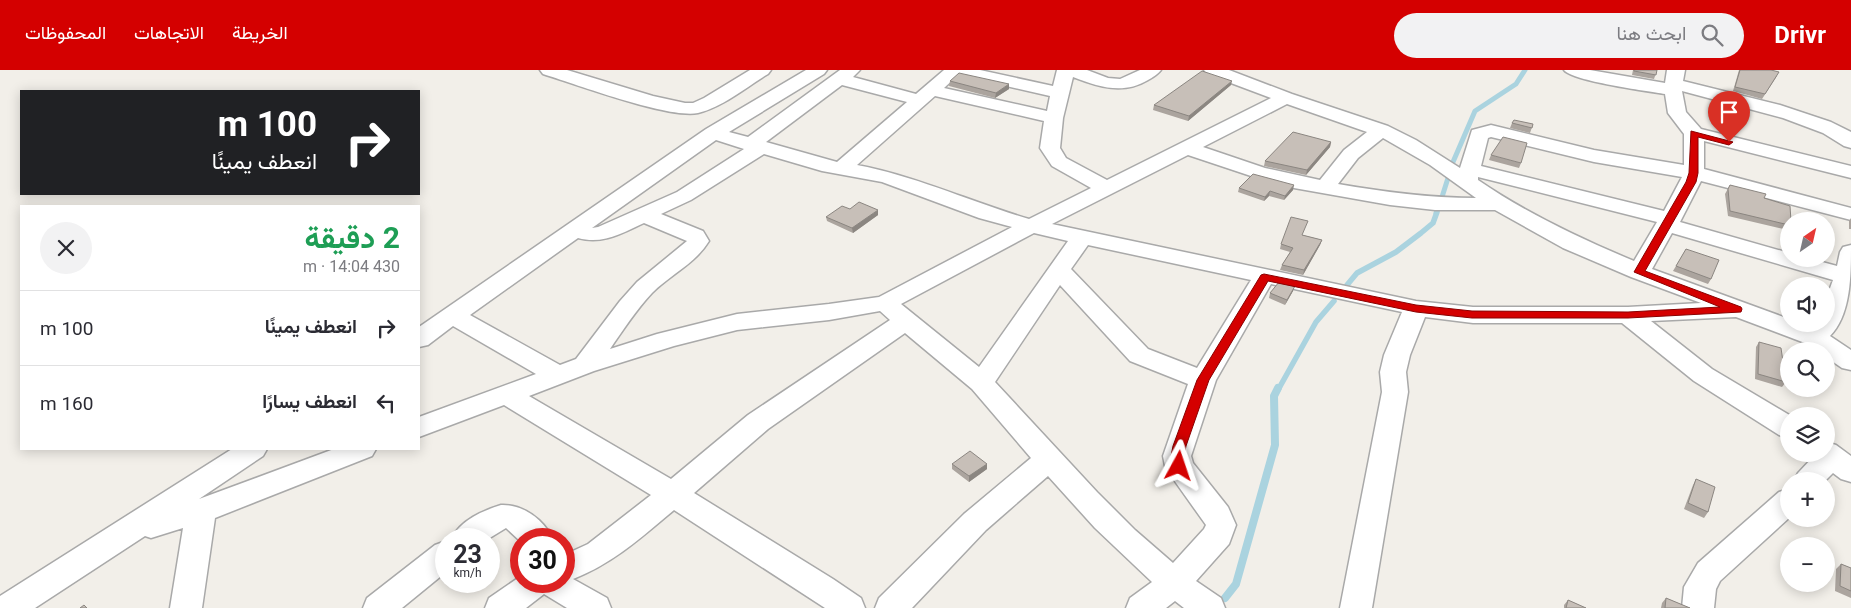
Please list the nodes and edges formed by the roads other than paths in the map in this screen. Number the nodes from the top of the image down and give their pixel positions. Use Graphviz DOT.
graph roads {
  1 [pos="549,70"];
  2 [pos="762,70"];
  3 [pos="818,70"];
  4 [pos="956,70"];
  5 [pos="1066,70"];
  6 [pos="1072,70"];
  7 [pos="1152,70"];
  8 [pos="1213,70"];
  9 [pos="1573,70"];
  10 [pos="845,74"];
  11 [pos="1675,81"];
  12 [pos="1059,93"];
  13 [pos="926,95"];
  14 [pos="1286,98"];
  15 [pos="1054,118"];
  16 [pos="1381,130"];
  17 [pos="1694,133"];
  18 [pos="713,134"];
  19 [pos="1851,142"];
  20 [pos="755,147"];
  21 [pos="1187,148"];
  22 [pos="842,169"];
  23 [pos="1851,172"];
  24 [pos="1694,173"];
  25 [pos="1468,175"];
  26 [pos="1325,187"];
  27 [pos="1106,188"];
  28 [pos="1498,204"];
  29 [pos="1851,214"];
  30 [pos="644,215"];
  31 [pos="1669,222"];
  32 [pos="1031,226"];
  33 [pos="575,230"];
  34 [pos="1082,237"];
  35 [pos="1851,252"];
  36 [pos="1060,271"];
  37 [pos="1639,272"];
  38 [pos="1846,276"];
  39 [pos="1264,277"];
  40 [pos="1416,308"];
  41 [pos="1737,309"];
  42 [pos="895,312"];
  43 [pos="1628,315"];
  44 [pos="453,316"];
  45 [pos="1835,318"];
  46 [pos="1780,319"];
  47 [pos="1833,332"];
  48 [pos="420,338"];
  49 [pos="1851,362"];
  50 [pos="585,365"];
  51 [pos="560,375"];
  52 [pos="1203,380"];
  53 [pos="981,383"];
  54 [pos="506,394"];
  55 [pos="1780,422"];
  56 [pos="420,427"];
  57 [pos="251,450"];
  58 [pos="359,450"];
  59 [pos="1049,459"];
  60 [pos="1836,459"];
  61 [pos="1819,472"];
  62 [pos="672,494"];
  63 [pos="1780,508"];
  64 [pos="201,511"];
  65 [pos="481,528"];
  66 [pos="525,528"];
  67 [pos="128,532"];
  68 [pos="435,563"];
  69 [pos="575,564"];
  70 [pos="1174,583"];
  71 [pos="575,586"];
  72 [pos="522,593"];
  73 [pos="8,608"];
  74 [pos="186,608"];
  75 [pos="379,608"];
  76 [pos="501,608"];
  77 [pos="595,608"];
  78 [pos="849,608"];
  79 [pos="891,608"];
  80 [pos="1142,608"];
  81 [pos="1209,608"];
  82 [pos="1356,608"];
  83 [pos="1698,608"];
  1 -- 2 [label="street"];
  3 -- 18 [label="street"];
  4 -- 12 [label="street"];
  4 -- 13 [label="street"];
  5 -- 12 [label="street"];
  6 -- 7 [label="street"];
  8 -- 14 [label="street"];
  9 -- 11 [label="street"];
  10 -- 13 [label="street"];
  10 -- 20 [label="street"];
  11 -- 17 [label="street"];
  11 -- 19 [label="street"];
  12 -- 15 [label="street"];
  13 -- 15 [label="street"];
  13 -- 22 [label="street"];
  14 -- 16 [label="street"];
  14 -- 21 [label="street"];
  15 -- 27 [label="street"];
  16 -- 25 [label="street"];
  16 -- 26 [label="street"];
  17 -- 23 [label="street"];
  17 -- 24 [label="street"];
  18 -- 20 [label="street"];
  18 -- 33 [label="street"];
  20 -- 22 [label="street"];
  20 -- 30 [label="street"];
  21 -- 26 [label="street"];
  21 -- 27 [label="street"];
  22 -- 32 [label="street"];
  24 -- 25 [label="street"];
  24 -- 29 [label="street"];
  24 -- 31 [label="street"];
  25 -- 28 [label="street"];
  25 -- 31 [label="street"];
  26 -- 28 [label="street"];
  27 -- 32 [label="street"];
  28 -- 37 [label="street"];
  30 -- 33 [label="street"];
  30 -- 50 [label="street"];
  31 -- 37 [label="street"];
  31 -- 38 [label="street"];
  32 -- 34 [label="street"];
  32 -- 42 [label="street"];
  33 -- 44 [label="street"];
  34 -- 36 [label="street"];
  34 -- 39 [label="street"];
  35 -- 38 [label="street"];
  36 -- 52 [label="street"];
  36 -- 53 [label="street"];
  37 -- 41 [label="street"];
  38 -- 45 [label="street"];
  39 -- 40 [label="street"];
  39 -- 52 [label="street"];
  40 -- 43 [label="street"];
  40 -- 82 [label="street"];
  41 -- 43 [label="street"];
  41 -- 46 [label="street"];
  42 -- 50 [label="street"];
  42 -- 53 [label="street"];
  42 -- 62 [label="street"];
  43 -- 55 [label="street"];
  44 -- 48 [label="street"];
  44 -- 51 [label="street"];
  47 -- 49 [label="street"];
  50 -- 51 [label="street"];
  51 -- 54 [label="street"];
  52 -- 70 [label="street"];
  53 -- 59 [label="street"];
  54 -- 56 [label="street"];
  54 -- 62 [label="street"];
  57 -- 67 [label="street"];
  58 -- 64 [label="street"];
  59 -- 70 [label="street"];
  59 -- 79 [label="street"];
  60 -- 61 [label="street"];
  62 -- 69 [label="street"];
  62 -- 78 [label="street"];
  63 -- 83 [label="street"];
  64 -- 67 [label="street"];
  64 -- 74 [label="street"];
  65 -- 66 [label="street"];
  67 -- 73 [label="street"];
  68 -- 75 [label="street"];
  70 -- 80 [label="street"];
  70 -- 81 [label="street"];
  71 -- 77 [label="street"];
  72 -- 76 [label="street"];
}
